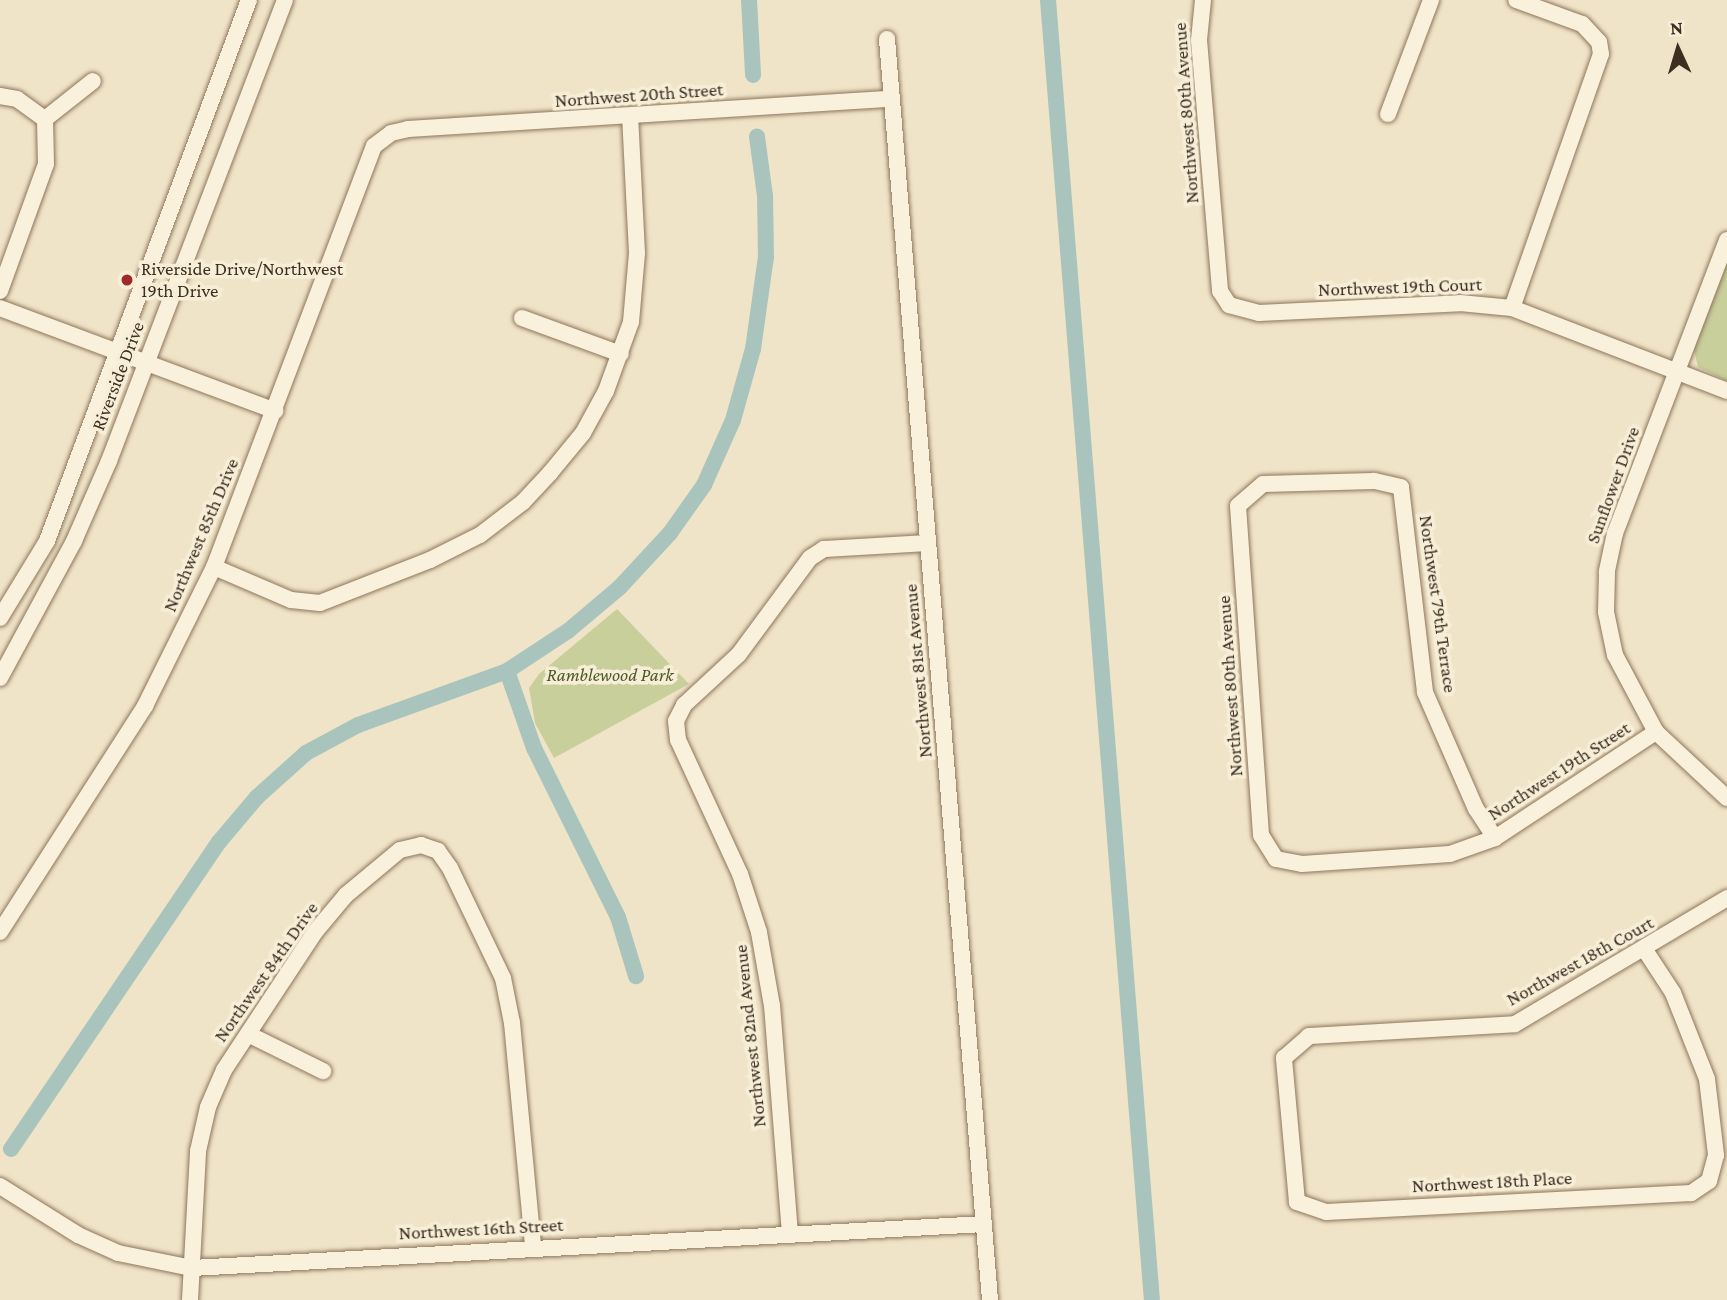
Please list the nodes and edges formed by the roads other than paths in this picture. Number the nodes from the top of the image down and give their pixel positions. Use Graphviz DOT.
graph roads {
  1 [pos="249,0"];
  2 [pos="285,0"];
  3 [pos="1203,0"];
  4 [pos="1431,0"];
  5 [pos="1516,0"];
  6 [pos="887,39"];
  7 [pos="93,81"];
  8 [pos="0,96"];
  9 [pos="890,99"];
  10 [pos="1388,114"];
  11 [pos="631,117"];
  12 [pos="45,119"];
  13 [pos="391,133"];
  14 [pos="1727,240"];
  15 [pos="0,291"];
  16 [pos="1229,305"];
  17 [pos="0,308"];
  18 [pos="1512,308"];
  19 [pos="522,318"];
  20 [pos="117,352"];
  21 [pos="621,354"];
  22 [pos="145,363"];
  23 [pos="1678,373"];
  24 [pos="1727,391"];
  25 [pos="275,411"];
  26 [pos="1401,487"];
  27 [pos="928,543"];
  28 [pos="215,567"];
  29 [pos="0,618"];
  30 [pos="0,678"];
  31 [pos="1656,732"];
  32 [pos="1727,799"];
  33 [pos="1495,838"];
  34 [pos="1276,859"];
  35 [pos="1727,898"];
  36 [pos="0,932"];
  37 [pos="1645,950"];
  38 [pos="248,1034"];
  39 [pos="323,1071"];
  40 [pos="0,1186"];
  41 [pos="1297,1202"];
  42 [pos="984,1224"];
  43 [pos="790,1234"];
  44 [pos="533,1247"];
  45 [pos="192,1268"];
  46 [pos="190,1300"];
  47 [pos="990,1300"];
  1 -- 20 [label="street, Riverside Drive"];
  2 -- 22 [label="street, Riverside Drive"];
  3 -- 16 [label="street, Northwest 80th Avenue"];
  4 -- 10 [label="street"];
  5 -- 18 [label="street"];
  6 -- 9 [label="street, Northwest 81st Avenue"];
  7 -- 12 [label="street"];
  8 -- 12 [label="street"];
  9 -- 11 [label="street, Northwest 20th Street"];
  9 -- 27 [label="street, Northwest 81st Avenue"];
  11 -- 13 [label="street, Northwest 20th Street"];
  11 -- 21 [label="street"];
  12 -- 15 [label="street"];
  13 -- 25 [label="street, Northwest 85th Drive"];
  14 -- 23 [label="street, Sunflower Drive"];
  16 -- 18 [label="street, Northwest 19th Court"];
  17 -- 20 [label="street"];
  18 -- 23 [label="street, Northwest 19th Court"];
  19 -- 21 [label="street"];
  20 -- 22 [label="street"];
  20 -- 29 [label="street, Riverside Drive"];
  21 -- 28 [label="street"];
  22 -- 25 [label="street"];
  22 -- 30 [label="street, Riverside Drive"];
  23 -- 24 [label="street, Northwest 19th Court"];
  23 -- 31 [label="street, Sunflower Drive"];
  25 -- 28 [label="street, Northwest 85th Drive"];
  26 -- 33 [label="street, Northwest 79th Terrace"];
  26 -- 34 [label="street, Northwest 80th Avenue"];
  27 -- 42 [label="street, Northwest 81st Avenue"];
  27 -- 43 [label="street, Northwest 82nd Avenue"];
  28 -- 36 [label="street, Northwest 85th Drive"];
  31 -- 32 [label="street, Sunflower Drive"];
  31 -- 33 [label="street, Northwest 19th Street"];
  33 -- 34 [label="street, Northwest 19th Street"];
  35 -- 37 [label="street, Northwest 18th Court"];
  37 -- 41 [label="street, Northwest 18th Court"];
  37 -- 41 [label="street, Northwest 18th Place"];
  38 -- 39 [label="street"];
  38 -- 44 [label="street, Northwest 84th Drive"];
  38 -- 45 [label="street, Northwest 84th Drive"];
  40 -- 45 [label="street, Northwest 16th Street"];
  42 -- 43 [label="street, Northwest 16th Street"];
  42 -- 47 [label="street, Northwest 81st Avenue"];
  43 -- 44 [label="street, Northwest 16th Street"];
  44 -- 45 [label="street, Northwest 16th Street"];
  45 -- 46 [label="street, Northwest 84th Drive"];
}
